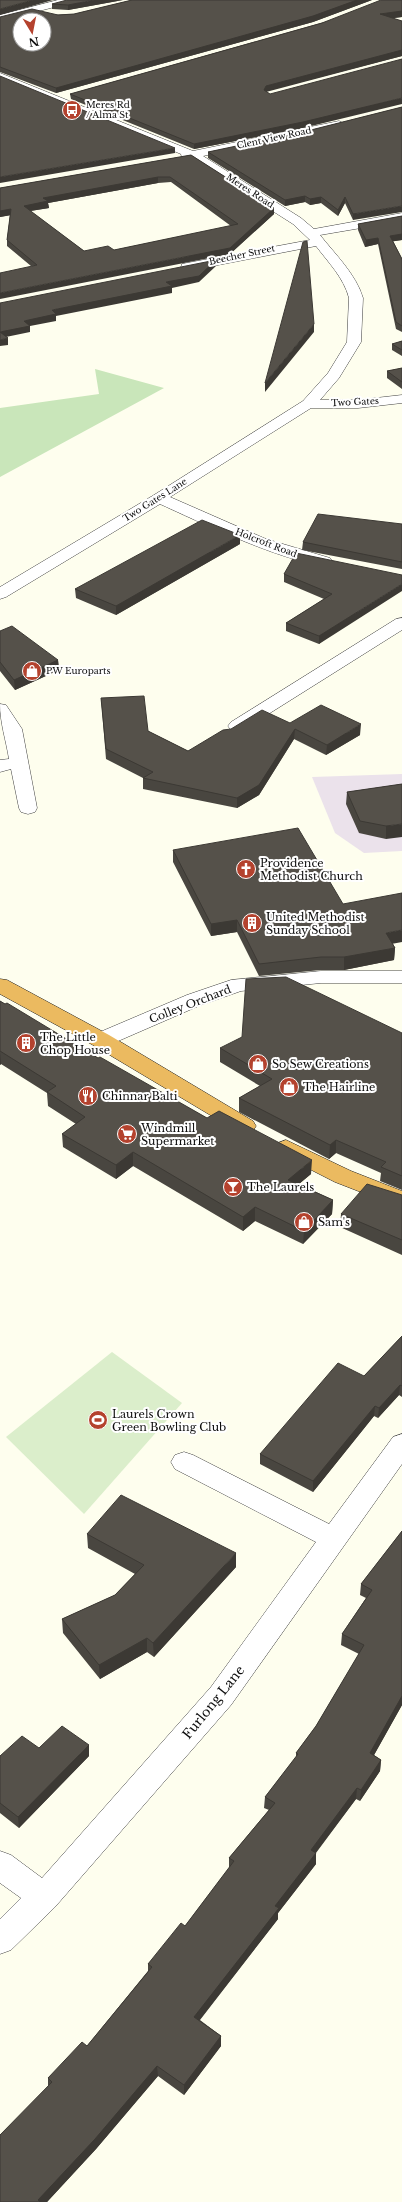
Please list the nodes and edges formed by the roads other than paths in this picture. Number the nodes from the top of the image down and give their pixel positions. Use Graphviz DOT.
graph roads {
  1 [pos="70,0"];
  2 [pos="32,10"];
  3 [pos="42,12"];
  4 [pos="0,18"];
  5 [pos="0,76"];
  6 [pos="70,95"];
  7 [pos="55,99"];
  8 [pos="350,121"];
  9 [pos="193,155"];
  10 [pos="170,159"];
  11 [pos="402,217"];
  12 [pos="315,237"];
  13 [pos="172,270"];
  14 [pos="402,399"];
  15 [pos="308,404"];
  16 [pos="159,498"];
  17 [pos="338,564"];
  18 [pos="0,594"];
  19 [pos="402,623"];
  20 [pos="0,709"];
  21 [pos="224,734"];
  22 [pos="20,762"];
  23 [pos="0,766"];
  24 [pos="28,808"];
  25 [pos="402,977"];
  26 [pos="0,985"];
  27 [pos="101,1040"];
  28 [pos="402,1200"];
  29 [pos="402,1444"];
  30 [pos="184,1462"];
  31 [pos="334,1539"];
  32 [pos="0,1865"];
  33 [pos="44,1897"];
  34 [pos="0,1940"];
  1 -- 2 [label="street"];
  2 -- 3 [label="street"];
  2 -- 4 [label="street"];
  5 -- 7 [label="street, Meres Road"];
  6 -- 7 [label="street"];
  7 -- 9 [label="street, Meres Road"];
  8 -- 9 [label="street, Clent View Road"];
  9 -- 10 [label="street, Clent View Road"];
  9 -- 12 [label="street, Meres Road"];
  11 -- 12 [label="street, Beecher Street"];
  12 -- 13 [label="street, Beecher Street"];
  12 -- 15 [label="street, Meres Road"];
  14 -- 15 [label="street, Two Gates"];
  15 -- 16 [label="street, Two Gates Lane"];
  16 -- 17 [label="street, Holcroft Road"];
  16 -- 18 [label="street, Two Gates Lane"];
  19 -- 21 [label="street"];
  20 -- 22 [label="street"];
  22 -- 23 [label="street"];
  22 -- 24 [label="street"];
  25 -- 27 [label="street, Colley Orchard"];
  26 -- 27 [label="highway"];
  27 -- 28 [label="highway"];
  29 -- 31 [label="street, Furlong Lane"];
  30 -- 31 [label="street"];
  31 -- 33 [label="street, Furlong Lane"];
  32 -- 33 [label="street"];
  33 -- 34 [label="street, Furlong Lane"];
}
